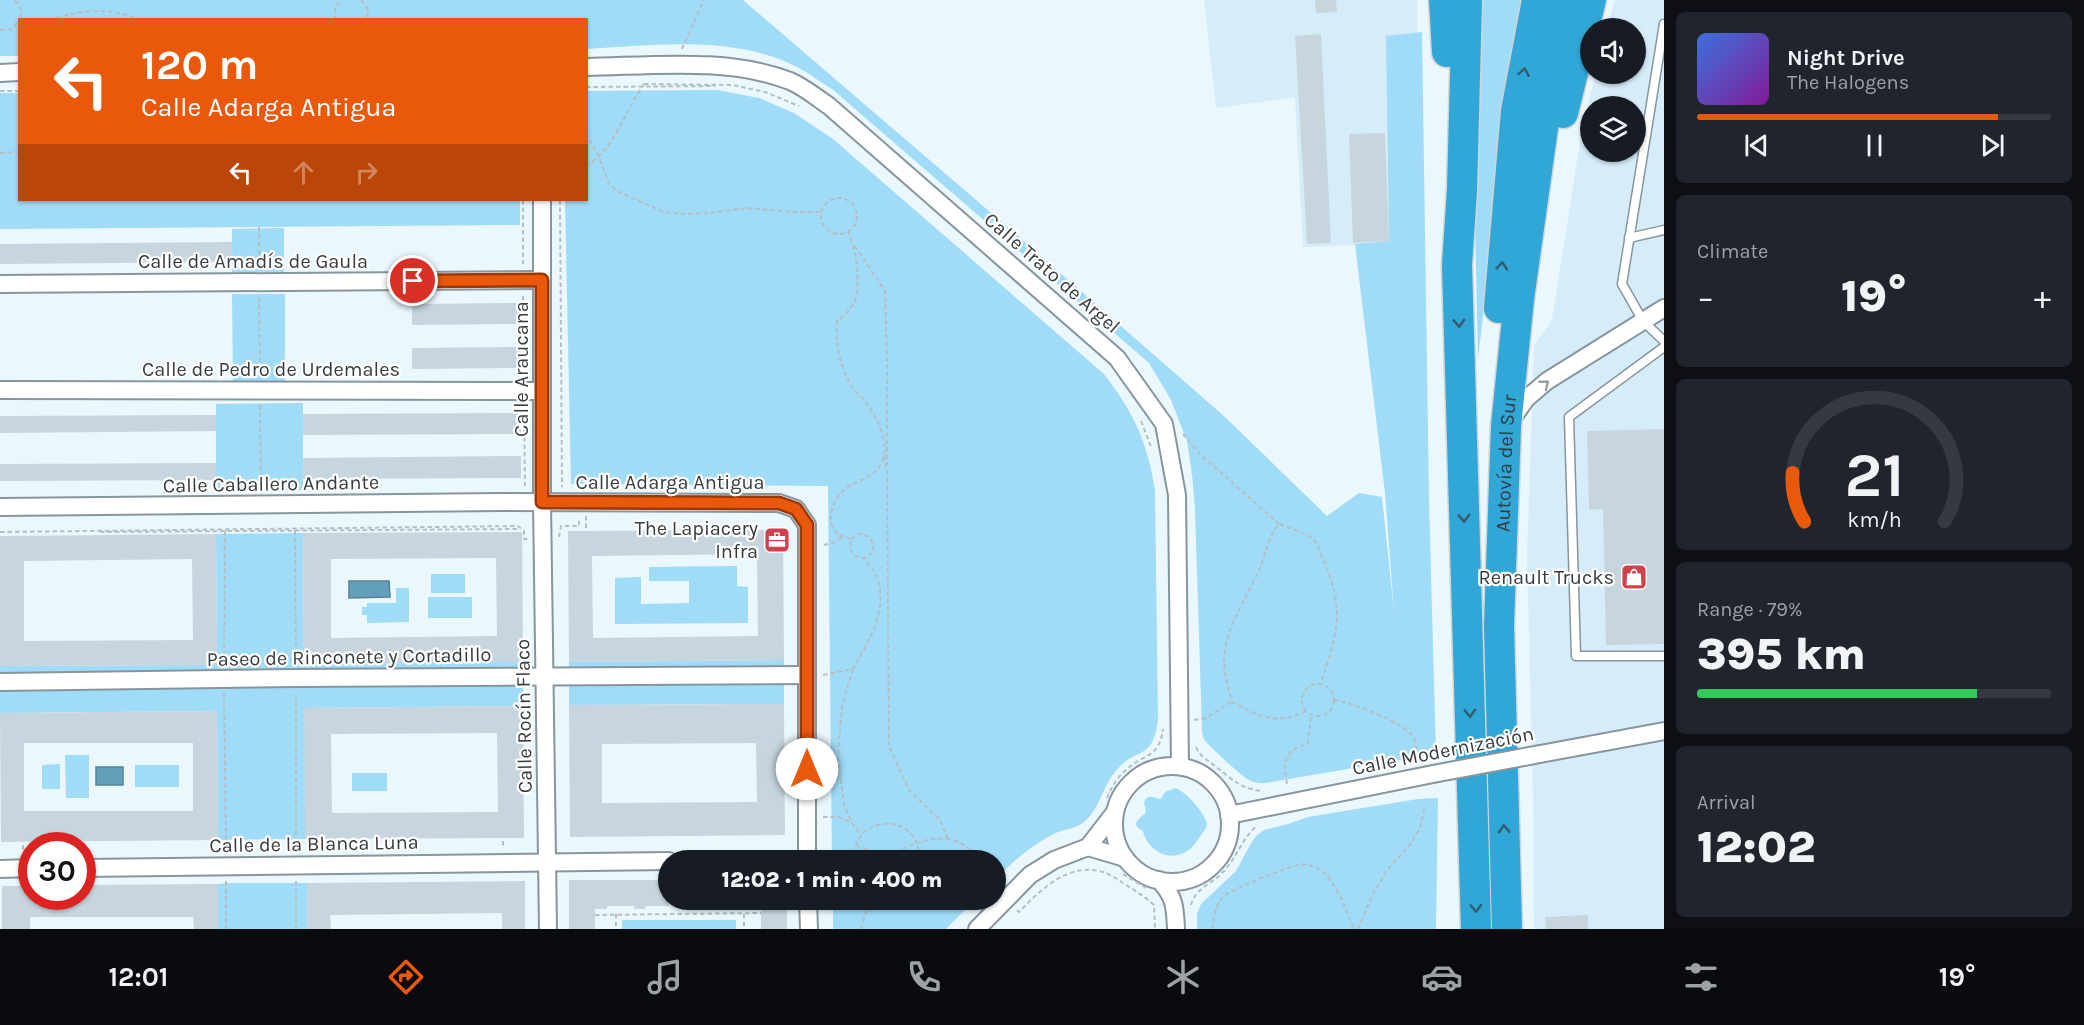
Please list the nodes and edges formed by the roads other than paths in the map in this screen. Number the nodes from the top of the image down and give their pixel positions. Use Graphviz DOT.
graph roads {
  1 [pos="1444,0"];
  2 [pos="1451,0"];
  3 [pos="1467,0"];
  4 [pos="1537,0"];
  5 [pos="1566,0"];
  6 [pos="1591,0"];
  7 [pos="1664,24"];
  8 [pos="588,67"];
  9 [pos="18,72"];
  10 [pos="0,73"];
  11 [pos="1448,83"];
  12 [pos="542,201"];
  13 [pos="1664,231"];
  14 [pos="1629,238"];
  15 [pos="1457,265"];
  16 [pos="542,280"];
  17 [pos="0,284"];
  18 [pos="1664,308"];
  19 [pos="1642,321"];
  20 [pos="1664,341"];
  21 [pos="1664,347"];
  22 [pos="1511,371"];
  23 [pos="0,390"];
  24 [pos="542,391"];
  25 [pos="1506,426"];
  26 [pos="542,502"];
  27 [pos="0,507"];
  28 [pos="1499,626"];
  29 [pos="1664,656"];
  30 [pos="806,675"];
  31 [pos="544,677"];
  32 [pos="0,682"];
  33 [pos="1664,731"];
  34 [pos="1180,766"];
  35 [pos="1110,807"];
  36 [pos="1229,815"];
  37 [pos="1088,847"];
  38 [pos="808,850"];
  39 [pos="658,861"];
  40 [pos="547,862"];
  41 [pos="1123,865"];
  42 [pos="18,868"];
  43 [pos="96,868"];
  44 [pos="0,869"];
  45 [pos="1190,879"];
  46 [pos="1153,885"];
  47 [pos="1182,909"];
  48 [pos="808,910"];
  49 [pos="548,929"];
  50 [pos="809,929"];
  51 [pos="977,929"];
  52 [pos="1176,929"];
  53 [pos="1476,929"];
  54 [pos="1507,929"];
  1 -- 11 [label="highway"];
  2 -- 11 [label="highway"];
  3 -- 15 [label="highway, Autovía del Sur"];
  28 -- 4 [label="highway, one-way"];
  5 -- 22 [label="highway, Autovía del Sur"];
  6 -- 22 [label="highway"];
  7 -- 14 [label="lane"];
  8 -- 34 [label="street, Calle Trato de Argel"];
  9 -- 10 [label="street"];
  11 -- 15 [label="highway"];
  12 -- 16 [label="street, Calle Araucana"];
  13 -- 14 [label="lane"];
  14 -- 19 [label="lane"];
  15 -- 53 [label="highway, Autovía del Sur, one-way"];
  16 -- 17 [label="street, Calle de Amadís de Gaula"];
  16 -- 24 [label="street, Calle Araucana"];
  18 -- 19 [label="street"];
  19 -- 20 [label="lane"];
  25 -- 19 [label="street, one-way"];
  21 -- 29 [label="lane"];
  22 -- 25 [label="highway, Autovía del Sur"];
  23 -- 24 [label="street, Calle de Pedro de Urdemales"];
  24 -- 26 [label="street, Calle Araucana"];
  25 -- 28 [label="highway, Autovía del Sur"];
  26 -- 27 [label="street, Calle Caballero Andante"];
  26 -- 30 [label="street, Calle Adarga Antigua"];
  26 -- 31 [label="street, Calle Rocín Flaco"];
  54 -- 28 [label="highway, Autovía del Sur, one-way"];
  30 -- 31 [label="street, Paseo de Rinconete y Cortadillo"];
  30 -- 38 [label="street"];
  31 -- 32 [label="street, Paseo de Rinconete y Cortadillo"];
  31 -- 40 [label="street, Calle Rocín Flaco"];
  33 -- 36 [label="street, Calle Modernización, bridge"];
  34 -- 35 [label="street"];
  34 -- 36 [label="street"];
  35 -- 37 [label="street"];
  35 -- 41 [label="street"];
  36 -- 45 [label="street"];
  37 -- 41 [label="street"];
  37 -- 51 [label="street"];
  39 -- 40 [label="street, Calle de la Blanca Luna"];
  40 -- 43 [label="street, Calle de la Blanca Luna"];
  40 -- 49 [label="street, Calle Rocín Flaco"];
  41 -- 46 [label="street"];
  42 -- 44 [label="street"];
  45 -- 46 [label="street"];
  45 -- 47 [label="street"];
  46 -- 47 [label="street"];
  47 -- 52 [label="street"];
  48 -- 50 [label="street"];
}
